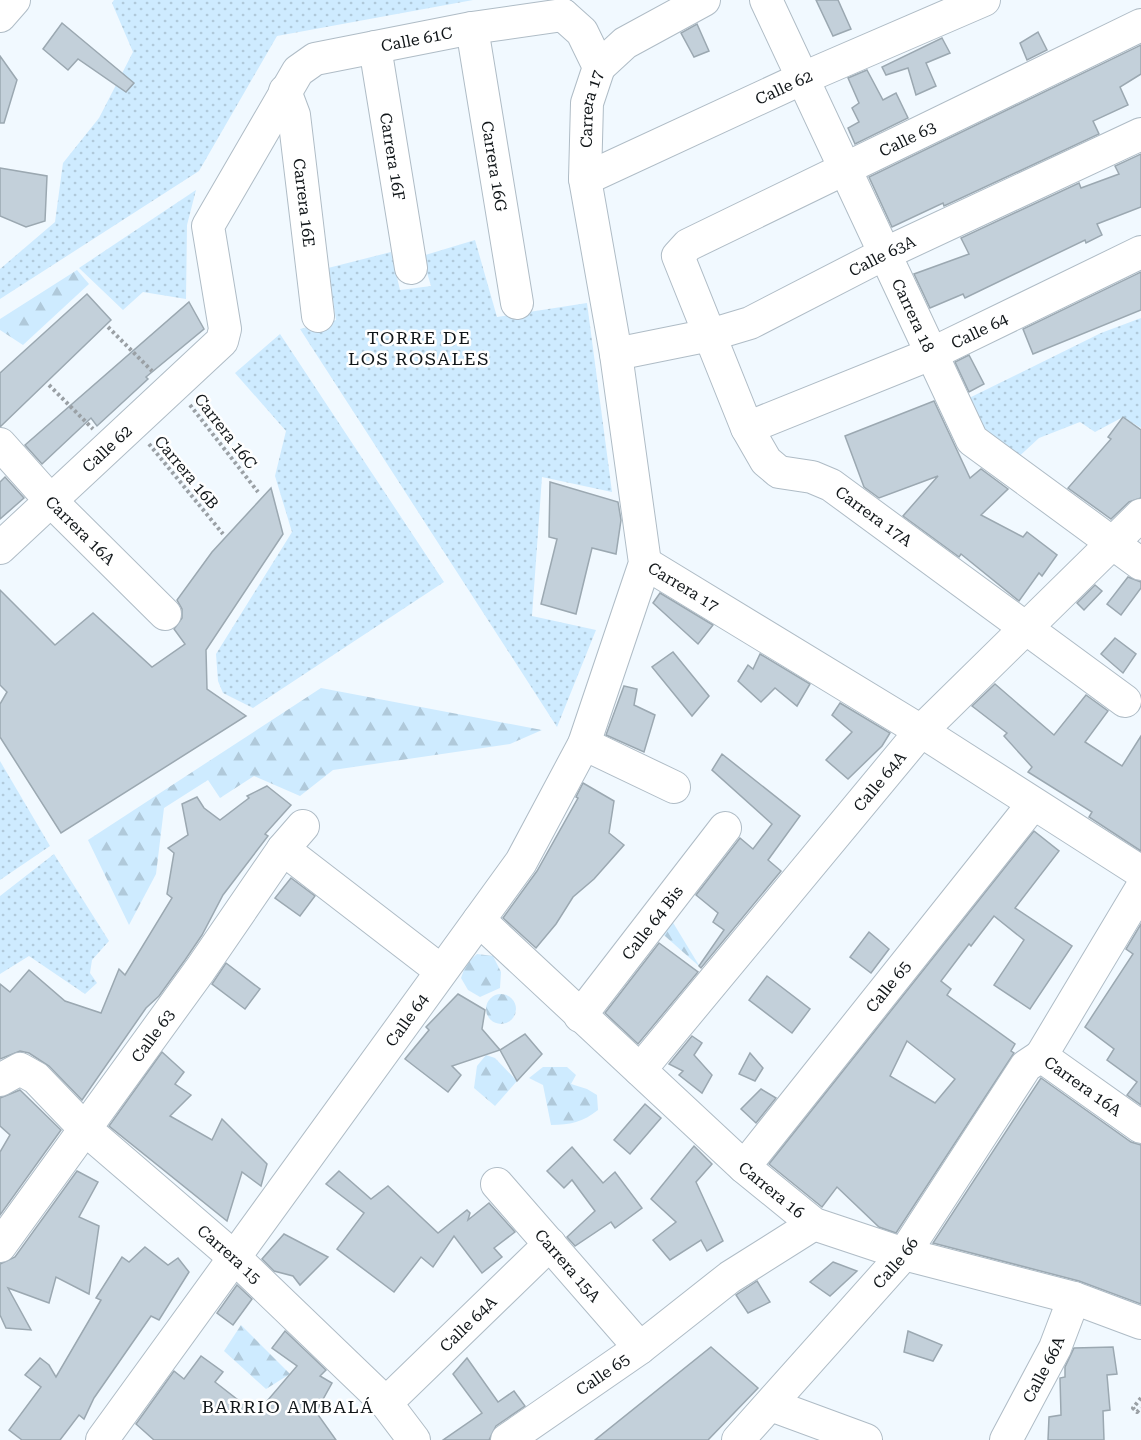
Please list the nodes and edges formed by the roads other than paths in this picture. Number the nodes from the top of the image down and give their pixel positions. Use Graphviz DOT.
graph roads {
  1 [pos="14,0"];
  2 [pos="704,0"];
  3 [pos="766,0"];
  4 [pos="984,0"];
  5 [pos="565,7"];
  6 [pos="0,16"];
  7 [pos="1141,25"];
  8 [pos="472,28"];
  9 [pos="375,47"];
  10 [pos="599,67"];
  11 [pos="801,78"];
  12 [pos="285,91"];
  13 [pos="1141,134"];
  14 [pos="843,167"];
  15 [pos="585,179"];
  16 [pos="1141,252"];
  17 [pos="884,254"];
  18 [pos="678,256"];
  19 [pos="411,268"];
  20 [pos="517,303"];
  21 [pos="318,316"];
  22 [pos="710,335"];
  23 [pos="213,351"];
  24 [pos="616,354"];
  25 [pos="931,354"];
  26 [pos="747,428"];
  27 [pos="0,444"];
  28 [pos="51,501"];
  29 [pos="1141,515"];
  30 [pos="1110,544"];
  31 [pos="0,548"];
  32 [pos="645,563"];
  33 [pos="1141,564"];
  34 [pos="165,614"];
  35 [pos="1026,627"];
  36 [pos="1125,701"];
  37 [pos="921,730"];
  38 [pos="584,744"];
  39 [pos="675,787"];
  40 [pos="1032,804"];
  41 [pos="725,828"];
  42 [pos="1141,872"];
  43 [pos="1141,889"];
  44 [pos="479,920"];
  45 [pos="440,970"];
  46 [pos="580,1016"];
  47 [pos="1033,1061"];
  48 [pos="640,1070"];
  49 [pos="0,1080"];
  50 [pos="1141,1127"];
  51 [pos="85,1129"];
  52 [pos="744,1167"];
  53 [pos="496,1184"];
  54 [pos="814,1224"];
  55 [pos="550,1244"];
  56 [pos="0,1246"];
  57 [pos="904,1254"];
  58 [pos="235,1258"];
  59 [pos="1074,1298"];
  60 [pos="1141,1323"];
  61 [pos="640,1348"];
  62 [pos="386,1403"];
  63 [pos="771,1405"];
  64 [pos="102,1440"];
  65 [pos="414,1440"];
  66 [pos="507,1440"];
  67 [pos="738,1440"];
  68 [pos="866,1440"];
  69 [pos="1006,1440"];
  1 -- 6 [label="street"];
  2 -- 10 [label="street"];
  3 -- 11 [label="street, Carrera 18"];
  4 -- 11 [label="street, Calle 62"];
  5 -- 8 [label="street, Calle 61C"];
  5 -- 10 [label="street, Carrera 17"];
  7 -- 14 [label="street, Calle 63"];
  8 -- 9 [label="street, Calle 61C"];
  8 -- 20 [label="street, Carrera 16G"];
  9 -- 12 [label="street, Calle 61C"];
  9 -- 19 [label="street, Carrera 16F"];
  10 -- 15 [label="street, Carrera 17"];
  11 -- 14 [label="street, Carrera 18"];
  11 -- 15 [label="street, Calle 62"];
  12 -- 21 [label="street, Carrera 16E"];
  12 -- 23 [label="street, Calle 61C"];
  13 -- 17 [label="street, Calle 63A"];
  14 -- 17 [label="street, Carrera 18"];
  14 -- 18 [label="street, Calle 63"];
  15 -- 24 [label="street, Carrera 17"];
  16 -- 25 [label="street, Calle 64"];
  17 -- 22 [label="street, Calle 63A"];
  17 -- 25 [label="street, Carrera 18"];
  18 -- 22 [label="street, Carrera 17A"];
  22 -- 24 [label="street, Calle 63A"];
  22 -- 26 [label="street, Carrera 17A"];
  23 -- 28 [label="street, Calle 62"];
  24 -- 32 [label="street, Carrera 17"];
  25 -- 26 [label="street, Calle 64"];
  25 -- 30 [label="street, Carrera 18"];
  26 -- 35 [label="street, Carrera 17A"];
  27 -- 28 [label="street, Carrera 16A"];
  28 -- 31 [label="street, Calle 62"];
  28 -- 34 [label="street, Carrera 16A"];
  29 -- 30 [label="street, Calle 64A"];
  30 -- 33 [label="street, Carrera 18"];
  30 -- 35 [label="street, Calle 64A"];
  32 -- 37 [label="street, Carrera 17"];
  32 -- 38 [label="street, Calle 64"];
  35 -- 36 [label="street, Carrera 17A"];
  35 -- 37 [label="street, Calle 64A"];
  37 -- 40 [label="street, Carrera 17"];
  37 -- 48 [label="street, Calle 64A"];
  38 -- 39 [label="street"];
  38 -- 44 [label="street, Calle 64"];
  40 -- 42 [label="street, Carrera 17"];
  40 -- 52 [label="street, Calle 65"];
  41 -- 46 [label="street, Calle 64 Bis"];
  43 -- 47 [label="street, Calle 66"];
  44 -- 45 [label="street, Calle 64"];
  44 -- 46 [label="street, Carrera 16"];
  45 -- 51 [label="street, Calle 63"];
  45 -- 58 [label="street, Calle 64"];
  46 -- 48 [label="street, Carrera 16"];
  47 -- 50 [label="street, Carrera 16A"];
  47 -- 57 [label="street, Calle 66"];
  48 -- 52 [label="street, Carrera 16"];
  49 -- 51 [label="street, Carrera 15"];
  51 -- 56 [label="street, Calle 63"];
  51 -- 58 [label="street, Carrera 15"];
  52 -- 54 [label="street, Carrera 16"];
  53 -- 55 [label="street, Carrera 15A"];
  54 -- 57 [label="street, Carrera 16"];
  54 -- 61 [label="street, Calle 65"];
  55 -- 61 [label="street, Carrera 15A"];
  55 -- 62 [label="street, Calle 64A"];
  57 -- 59 [label="street, Carrera 16"];
  57 -- 63 [label="street, Calle 66"];
  58 -- 62 [label="street, Carrera 15"];
  58 -- 64 [label="street, Calle 64"];
  59 -- 60 [label="street, Carrera 16"];
  59 -- 69 [label="street, Calle 66A"];
  61 -- 66 [label="street, Calle 65"];
  62 -- 65 [label="street, Carrera 15"];
  63 -- 67 [label="street, Calle 66"];
  63 -- 68 [label="street"];
}
